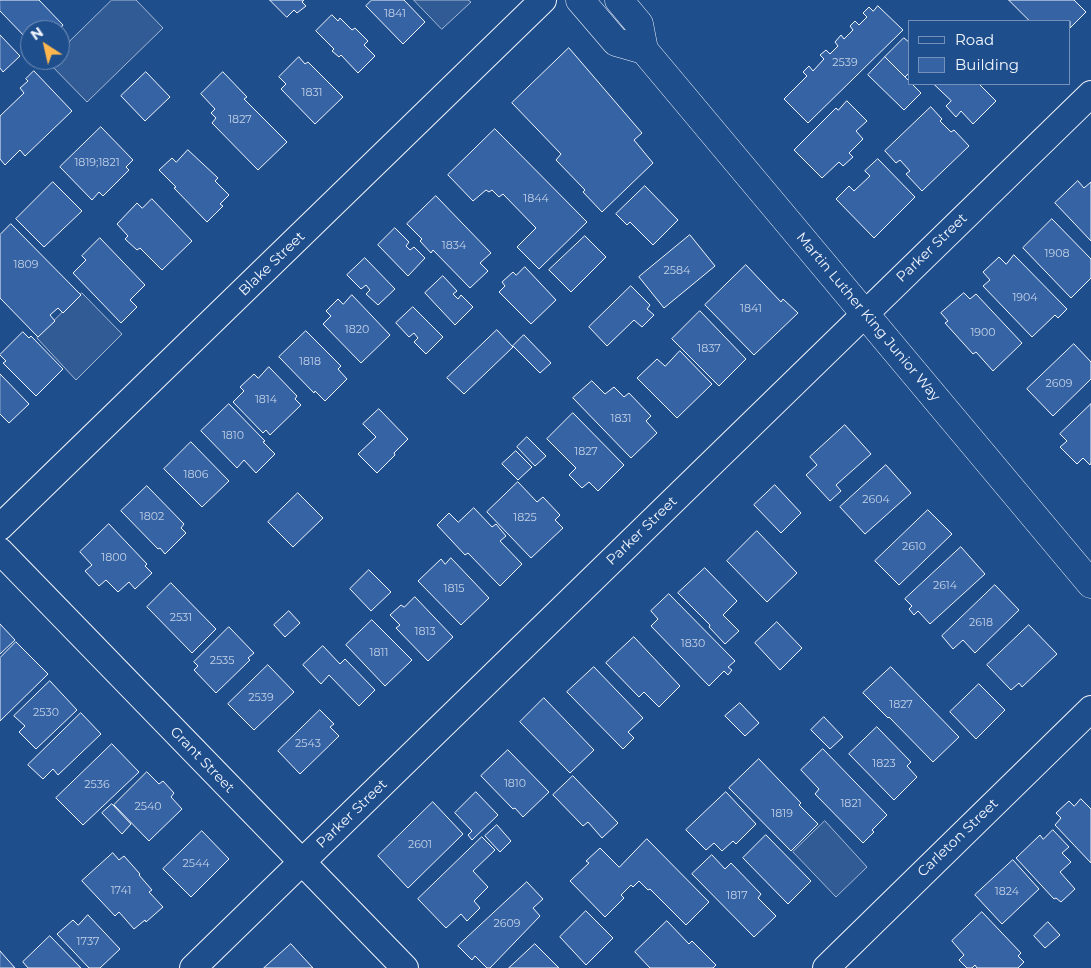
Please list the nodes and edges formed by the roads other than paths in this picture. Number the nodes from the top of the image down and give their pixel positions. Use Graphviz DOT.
graph roads {
  1 [pos="542,0"];
  2 [pos="580,0"];
  3 [pos="619,0"];
  4 [pos="644,50"];
  5 [pos="1091,94"];
  6 [pos="865,314"];
  7 [pos="0,527"];
  8 [pos="0,551"];
  9 [pos="1091,584"];
  10 [pos="1091,709"];
  11 [pos="302,862"];
  12 [pos="193,968"];
  13 [pos="405,968"];
  14 [pos="826,968"];
  1 -- 7 [label="street, Blake Street"];
  2 -- 4 [label="street"];
  3 -- 4 [label="street, Martin Luther King Junior Way"];
  4 -- 6 [label="street, Martin Luther King Junior Way"];
  5 -- 6 [label="street, Parker Street"];
  6 -- 9 [label="street, Martin Luther King Junior Way"];
  6 -- 11 [label="street, Parker Street"];
  8 -- 11 [label="street, Grant Street"];
  10 -- 14 [label="street, Carleton Street"];
  11 -- 12 [label="street, Parker Street"];
  11 -- 13 [label="street, Grant Street"];
}
